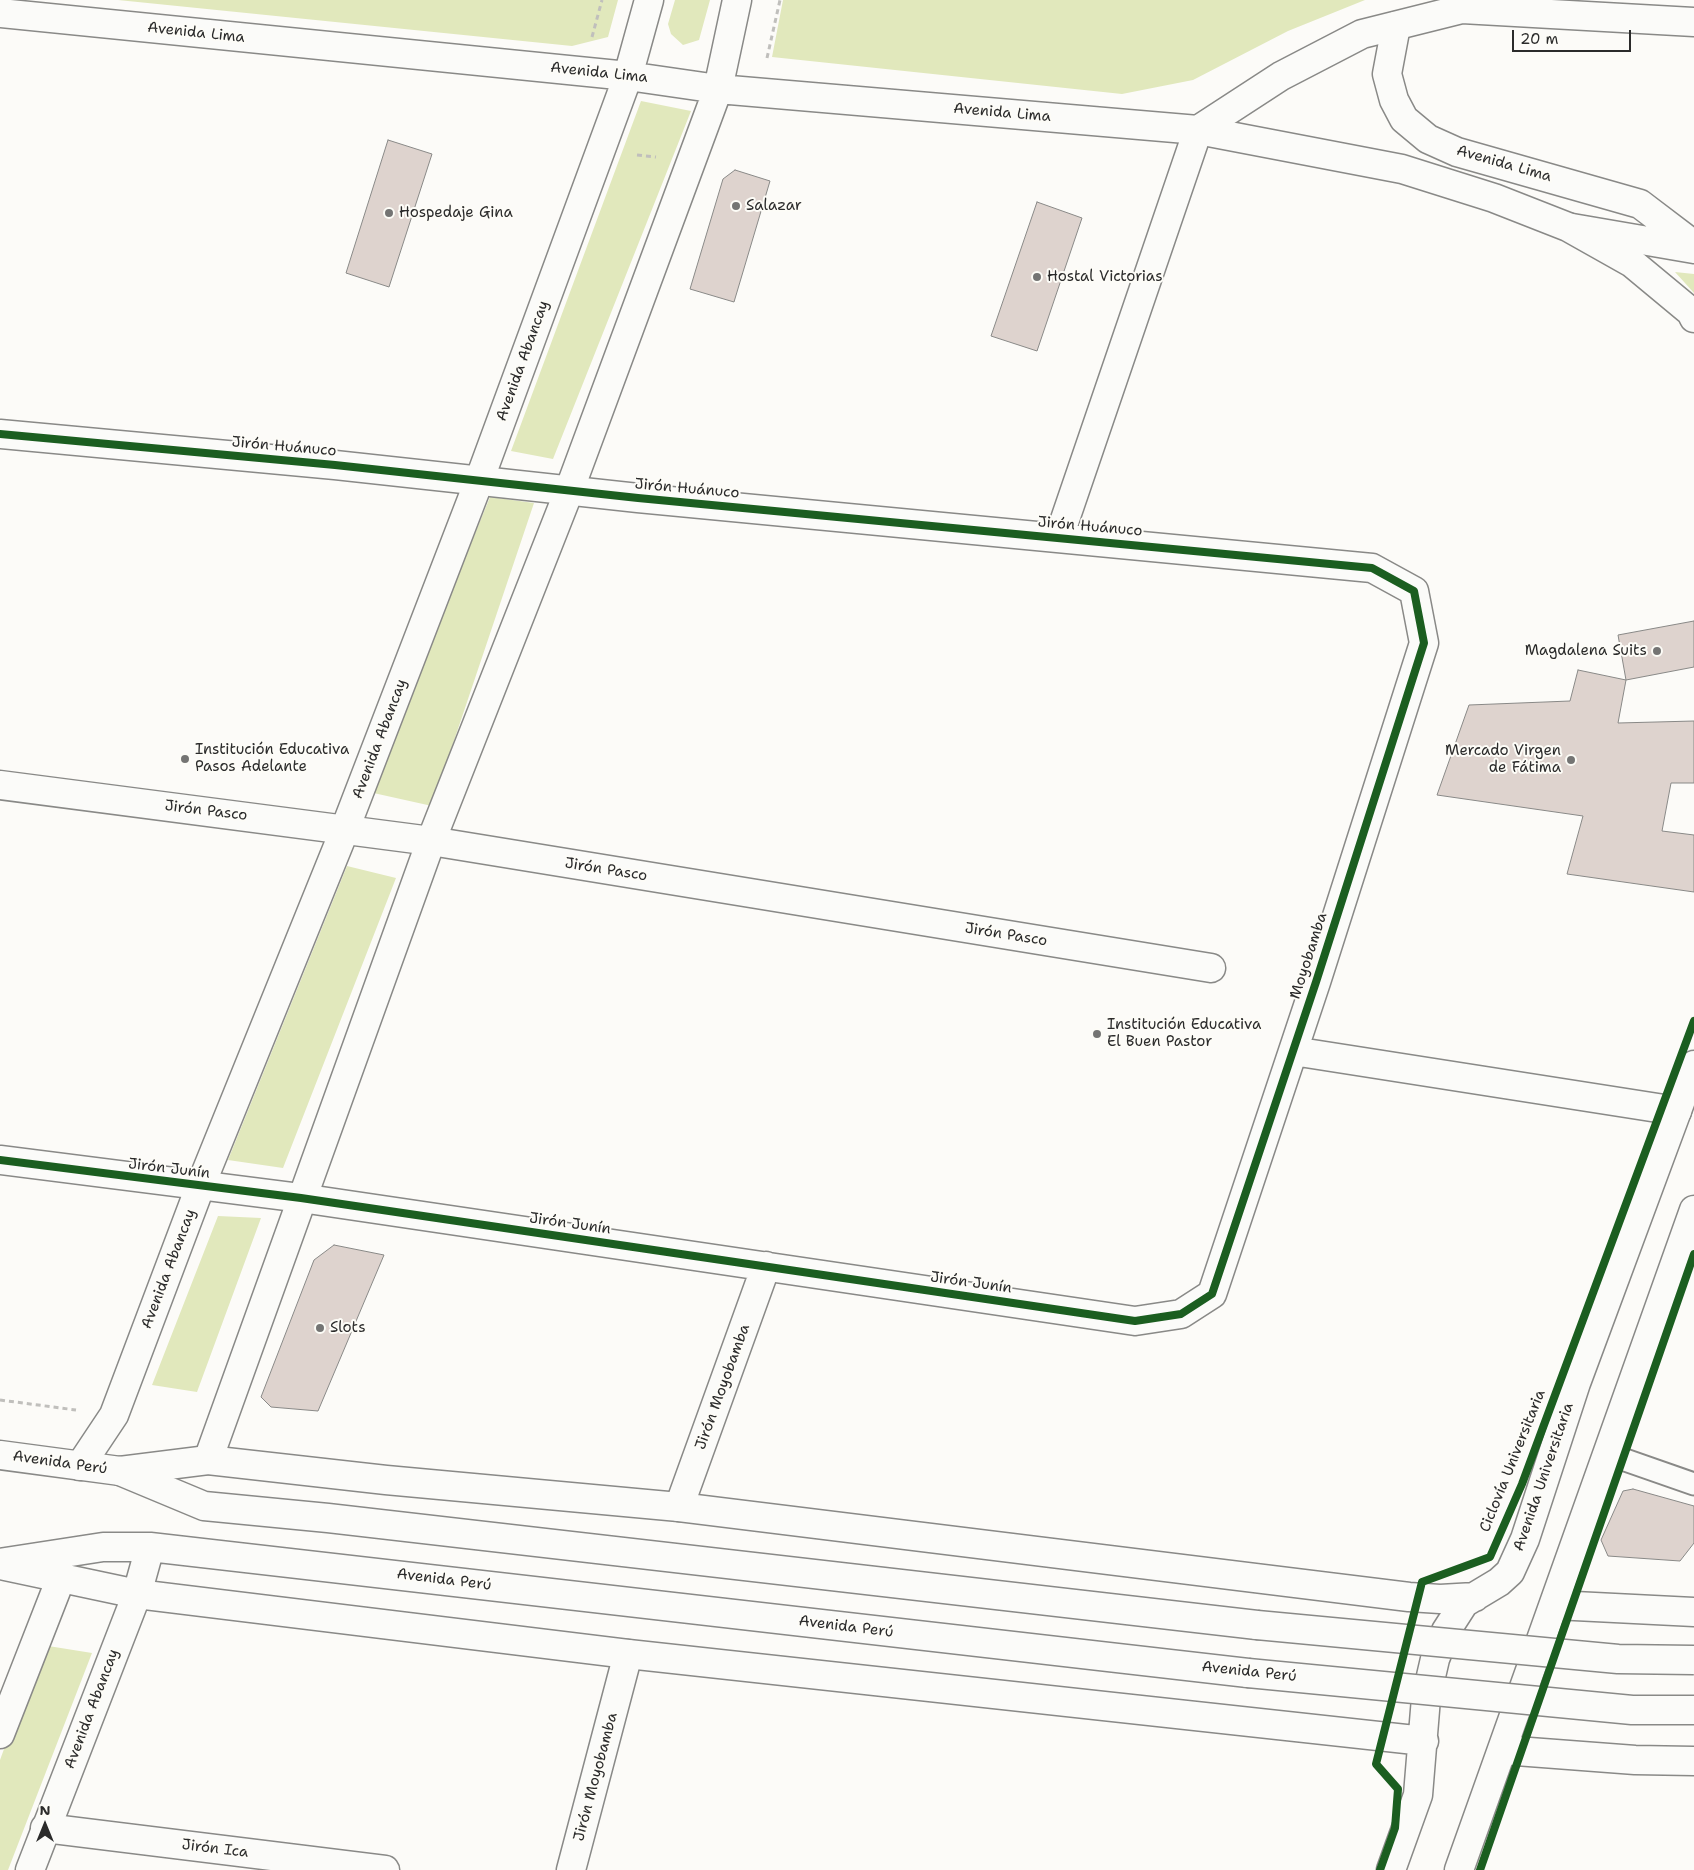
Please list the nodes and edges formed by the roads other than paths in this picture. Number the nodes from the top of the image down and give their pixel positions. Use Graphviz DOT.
graph roads {
  1 [pos="649,0"];
  2 [pos="737,0"];
  3 [pos="0,14"];
  4 [pos="1694,22"];
  5 [pos="1396,26"];
  6 [pos="628,76"];
  7 [pos="718,89"];
  8 [pos="1198,130"];
  9 [pos="1568,227"];
  10 [pos="1694,247"];
  11 [pos="1694,318"];
  12 [pos="0,434"];
  13 [pos="479,481"];
  14 [pos="569,491"];
  15 [pos="1059,537"];
  16 [pos="1372,568"];
  17 [pos="0,785"];
  18 [pos="345,829"];
  19 [pos="430,841"];
  20 [pos="1211,968"];
  21 [pos="1293,1051"];
  22 [pos="1694,1065"];
  23 [pos="1677,1111"];
  24 [pos="0,1160"];
  25 [pos="200,1187"];
  26 [pos="301,1198"];
  27 [pos="1694,1210"];
  28 [pos="766,1266"];
  29 [pos="1135,1321"];
  30 [pos="1608,1454"];
  31 [pos="0,1455"];
  32 [pos="208,1460"];
  33 [pos="80,1466"];
  34 [pos="120,1471"];
  35 [pos="1694,1484"];
  36 [pos="679,1507"];
  37 [pos="150,1547"];
  38 [pos="0,1564"];
  39 [pos="61,1578"];
  40 [pos="136,1594"];
  41 [pos="1475,1597"];
  42 [pos="1555,1605"];
  43 [pos="1694,1612"];
  44 [pos="628,1654"];
  45 [pos="1694,1660"];
  46 [pos="1694,1710"];
  47 [pos="0,1734"];
  48 [pos="1424,1741"];
  49 [pos="1503,1750"];
  50 [pos="1694,1760"];
  51 [pos="45,1828"];
  52 [pos="30,1870"];
  53 [pos="385,1870"];
  54 [pos="571,1870"];
  55 [pos="1391,1870"];
  56 [pos="1459,1870"];
  1 -- 6 [label="street, Avenida Abancay"];
  2 -- 7 [label="street"];
  3 -- 6 [label="street, Avenida Lima"];
  4 -- 5 [label="street"];
  5 -- 8 [label="street"];
  5 -- 10 [label="street, Avenida Lima"];
  6 -- 7 [label="street, Avenida Lima"];
  6 -- 13 [label="street, Avenida Abancay"];
  7 -- 8 [label="street, Avenida Lima"];
  7 -- 14 [label="street"];
  8 -- 9 [label="street, Avenida Lima"];
  8 -- 15 [label="street"];
  9 -- 10 [label="street, Avenida Lima"];
  9 -- 11 [label="street, Avenida Lima"];
  12 -- 13 [label="street, Jirón Huánuco"];
  13 -- 14 [label="street, Jirón Huánuco"];
  13 -- 18 [label="street, Avenida Abancay"];
  14 -- 15 [label="street, Jirón Huánuco"];
  14 -- 19 [label="street"];
  15 -- 16 [label="street, Jirón Huánuco"];
  16 -- 21 [label="street, Moyobamba"];
  17 -- 18 [label="street, Jirón Pasco"];
  18 -- 19 [label="street, Jirón Pasco"];
  18 -- 25 [label="street, Avenida Abancay"];
  19 -- 20 [label="street, Jirón Pasco"];
  19 -- 26 [label="street"];
  21 -- 23 [label="street"];
  21 -- 29 [label="street, Moyobamba"];
  22 -- 23 [label="street, Avenida Universitaria"];
  23 -- 41 [label="street, Avenida Universitaria"];
  24 -- 25 [label="street, Jirón Junín"];
  25 -- 26 [label="street, Jirón Junín"];
  25 -- 33 [label="street, Avenida Abancay"];
  26 -- 28 [label="street, Jirón Junín"];
  26 -- 32 [label="street"];
  27 -- 30 [label="street"];
  28 -- 29 [label="street, Jirón Junín"];
  28 -- 36 [label="street, Jirón Moyobamba"];
  30 -- 35 [label="lane"];
  30 -- 42 [label="street"];
  31 -- 33 [label="street, Avenida Perú"];
  32 -- 34 [label="street, Avenida Perú"];
  32 -- 36 [label="street, Avenida Perú"];
  33 -- 34 [label="street, Avenida Perú"];
  34 -- 45 [label="street, Avenida Perú, bridge"];
  36 -- 41 [label="street, Avenida Perú"];
  37 -- 38 [label="street, Avenida Perú"];
  37 -- 40 [label="street, Avenida Abancay"];
  37 -- 46 [label="street, Avenida Perú, bridge"];
  38 -- 39 [label="street, Avenida Perú"];
  39 -- 40 [label="street, Avenida Perú"];
  39 -- 47 [label="street"];
  40 -- 44 [label="street, Avenida Perú"];
  40 -- 51 [label="street, Avenida Abancay"];
  41 -- 48 [label="street, Avenida Universitaria"];
  42 -- 43 [label="street"];
  42 -- 49 [label="street"];
  44 -- 48 [label="street, Avenida Perú"];
  44 -- 54 [label="street, Jirón Moyobamba"];
  48 -- 55 [label="street, Avenida Universitaria"];
  49 -- 50 [label="street"];
  49 -- 56 [label="street"];
  51 -- 52 [label="street, Avenida Abancay"];
  51 -- 53 [label="street, Jirón Ica"];
}
